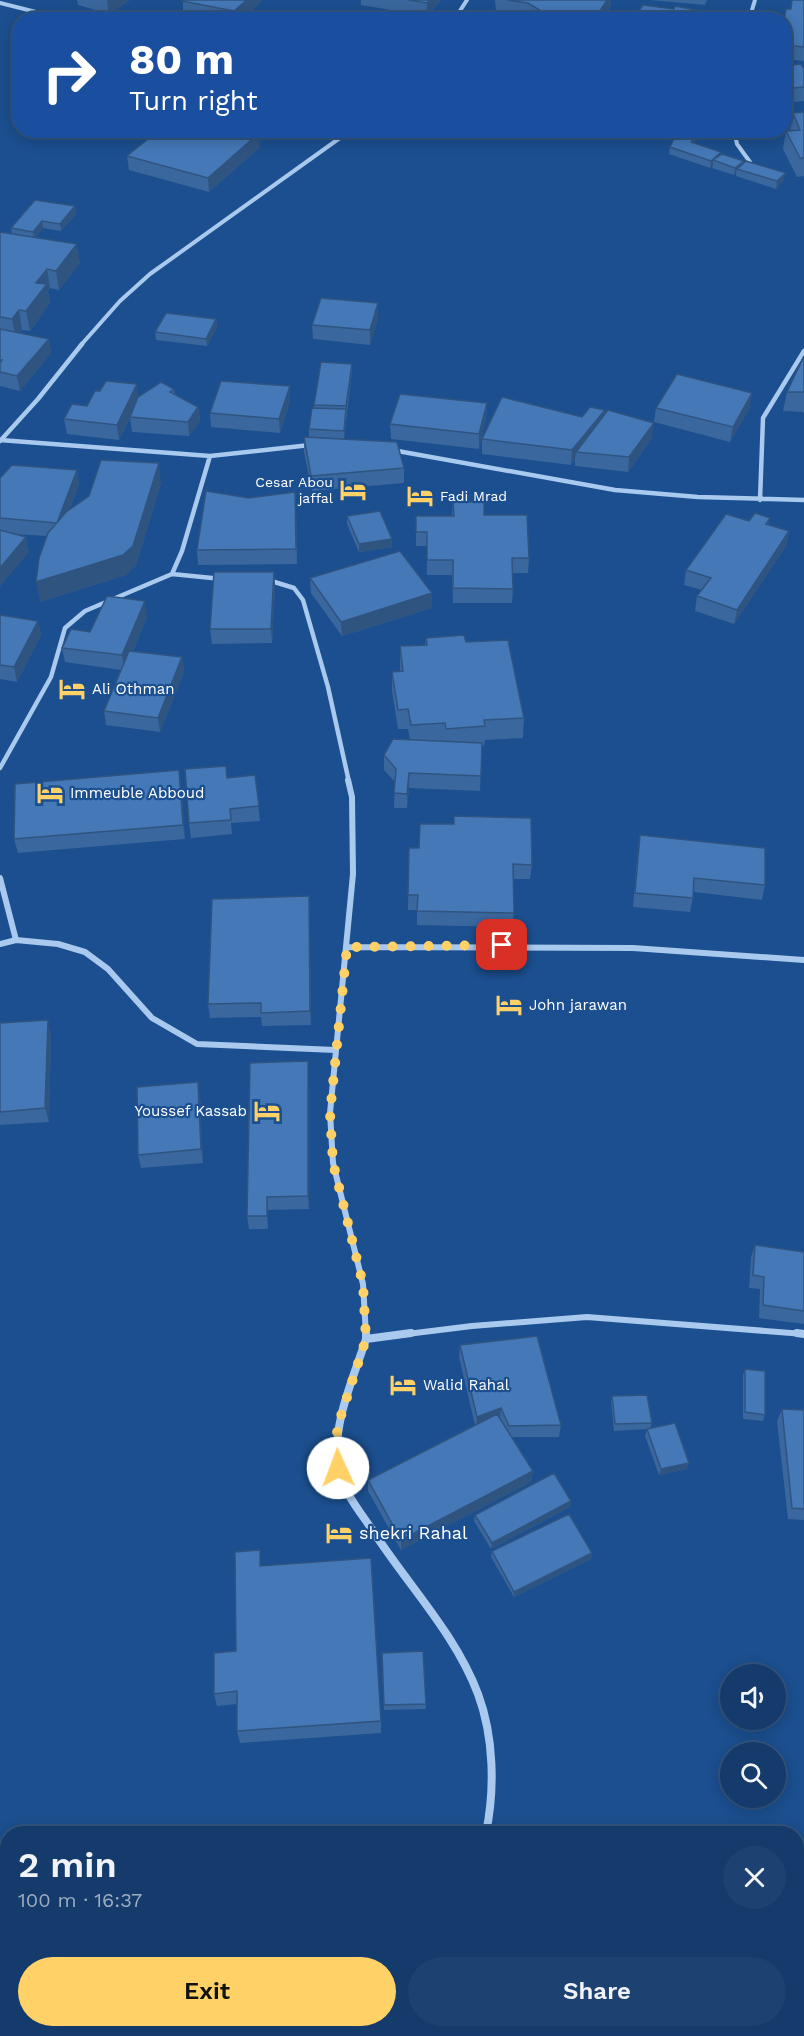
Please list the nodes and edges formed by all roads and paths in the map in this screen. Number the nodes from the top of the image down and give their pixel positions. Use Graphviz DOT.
graph roads {
  1 [pos="0,3"];
  2 [pos="36,12"];
  3 [pos="340,138"];
  4 [pos="736,138"];
  5 [pos="750,162"];
  6 [pos="804,351"];
  7 [pos="0,440"];
  8 [pos="312,445"];
  9 [pos="380,449"];
  10 [pos="210,456"];
  11 [pos="760,500"];
  12 [pos="804,500"];
  13 [pos="172,574"];
  14 [pos="234,579"];
  15 [pos="256,580"];
  16 [pos="0,768"];
  17 [pos="0,878"];
  18 [pos="16,940"];
  19 [pos="0,944"];
  20 [pos="347,947"];
  21 [pos="804,960"];
  22 [pos="335,1050"];
  23 [pos="804,1334"];
  24 [pos="366,1339"];
  25 [pos="487,1826"];
  1 -- 2 [label="street"];
  3 -- 7 [label="street"];
  4 -- 5 [label="street"];
  6 -- 11 [label="street"];
  7 -- 10 [label="street"];
  8 -- 10 [label="street"];
  9 -- 11 [label="street"];
  10 -- 13 [label="street"];
  11 -- 12 [label="street"];
  13 -- 14 [label="street"];
  13 -- 16 [label="street"];
  15 -- 20 [label="street"];
  17 -- 18 [label="street"];
  18 -- 19 [label="street"];
  18 -- 22 [label="street"];
  20 -- 21 [label="street"];
  20 -- 22 [label="street"];
  22 -- 24 [label="street"];
  23 -- 24 [label="street"];
  24 -- 25 [label="street"];
}
